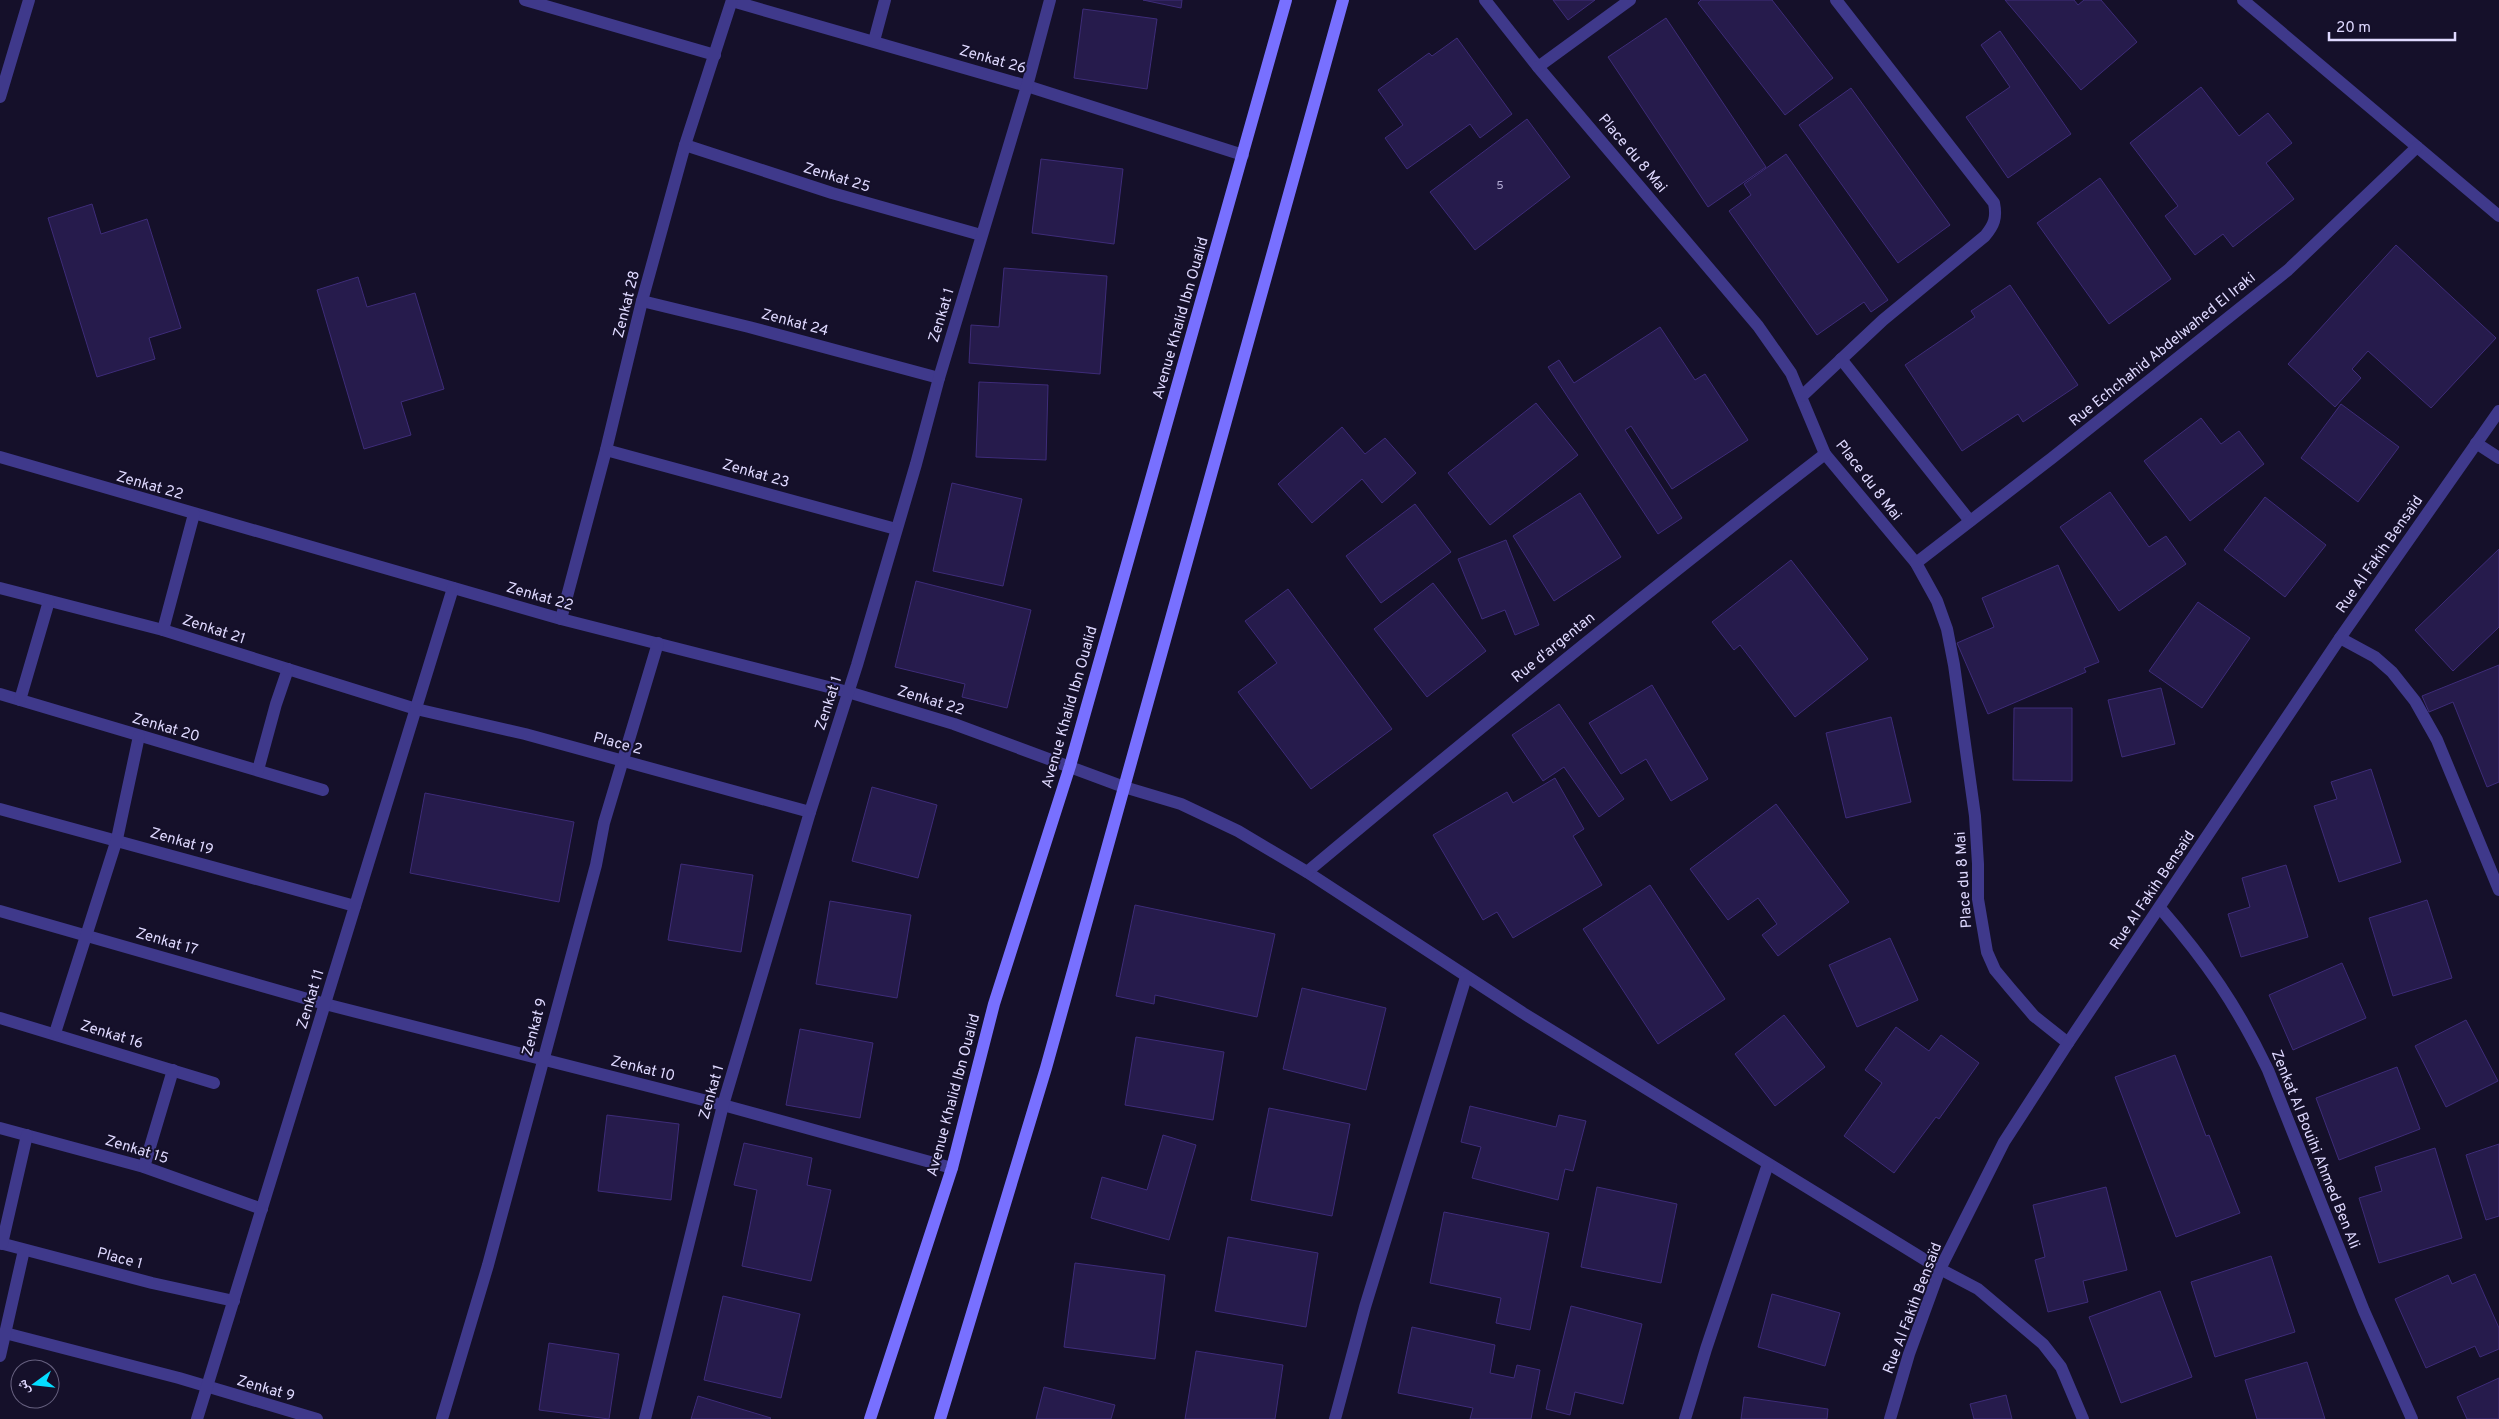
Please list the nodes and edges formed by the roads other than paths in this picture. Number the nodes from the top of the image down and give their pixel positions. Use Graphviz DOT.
graph roads {
  1 [pos="29,0"];
  2 [pos="525,0"];
  3 [pos="885,0"];
  4 [pos="1050,0"];
  5 [pos="1286,0"];
  6 [pos="1344,0"];
  7 [pos="1485,0"];
  8 [pos="1630,0"];
  9 [pos="1836,0"];
  10 [pos="2244,0"];
  11 [pos="732,1"];
  12 [pos="538,2"];
  13 [pos="874,41"];
  14 [pos="715,54"];
  15 [pos="1538,66"];
  16 [pos="1027,86"];
  17 [pos="0,97"];
  18 [pos="685,145"];
  19 [pos="2417,147"];
  20 [pos="1243,155"];
  21 [pos="2499,216"];
  22 [pos="981,235"];
  23 [pos="642,300"];
  24 [pos="1841,359"];
  25 [pos="939,378"];
  26 [pos="1802,396"];
  27 [pos="2499,411"];
  28 [pos="2476,443"];
  29 [pos="606,450"];
  30 [pos="1825,454"];
  31 [pos="0,457"];
  32 [pos="2499,458"];
  33 [pos="194,514"];
  34 [pos="1970,521"];
  35 [pos="896,529"];
  36 [pos="1916,563"];
  37 [pos="0,588"];
  38 [pos="453,588"];
  39 [pos="49,601"];
  40 [pos="561,619"];
  41 [pos="163,630"];
  42 [pos="2340,638"];
  43 [pos="658,643"];
  44 [pos="288,669"];
  45 [pos="848,692"];
  46 [pos="0,694"];
  47 [pos="20,700"];
  48 [pos="416,709"];
  49 [pos="140,736"];
  50 [pos="622,762"];
  51 [pos="1070,766"];
  52 [pos="258,770"];
  53 [pos="1124,787"];
  54 [pos="323,790"];
  55 [pos="0,808"];
  56 [pos="810,812"];
  57 [pos="117,840"];
  58 [pos="1307,872"];
  59 [pos="2499,890"];
  60 [pos="356,906"];
  61 [pos="2160,908"];
  62 [pos="0,911"];
  63 [pos="88,935"];
  64 [pos="1466,977"];
  65 [pos="325,1004"];
  66 [pos="0,1018"];
  67 [pos="55,1033"];
  68 [pos="2068,1043"];
  69 [pos="542,1060"];
  70 [pos="173,1070"];
  71 [pos="214,1083"];
  72 [pos="723,1105"];
  73 [pos="0,1128"];
  74 [pos="27,1135"];
  75 [pos="1768,1164"];
  76 [pos="144,1167"];
  77 [pos="952,1168"];
  78 [pos="262,1209"];
  79 [pos="1,1243"];
  80 [pos="24,1250"];
  81 [pos="1940,1270"];
  82 [pos="234,1301"];
  83 [pos="6,1333"];
  84 [pos="0,1356"];
  85 [pos="207,1388"];
  86 [pos="197,1419"];
  87 [pos="316,1419"];
  88 [pos="442,1419"];
  89 [pos="645,1419"];
  90 [pos="870,1419"];
  91 [pos="940,1419"];
  92 [pos="1335,1419"];
  93 [pos="1685,1419"];
  94 [pos="1890,1419"];
  95 [pos="2083,1419"];
  96 [pos="2412,1419"];
  1 -- 17 [label="street"];
  2 -- 12 [label="street"];
  3 -- 13 [label="street"];
  4 -- 16 [label="street, Zenkat 1"];
  5 -- 20 [label="main road, Avenue Khalid Ibn Oualid"];
  6 -- 53 [label="main road"];
  7 -- 15 [label="street, Place du 8 Mai"];
  8 -- 15 [label="street"];
  9 -- 24 [label="street"];
  10 -- 19 [label="street"];
  11 -- 13 [label="street, Zenkat 26"];
  11 -- 14 [label="street, Zenkat 28"];
  12 -- 14 [label="street"];
  13 -- 16 [label="street, Zenkat 26"];
  14 -- 18 [label="street, Zenkat 28"];
  15 -- 26 [label="street, Place du 8 Mai"];
  16 -- 20 [label="street, Zenkat 26"];
  16 -- 22 [label="street, Zenkat 1"];
  18 -- 22 [label="street, Zenkat 25"];
  18 -- 23 [label="street, Zenkat 28"];
  19 -- 21 [label="street"];
  19 -- 34 [label="street, Rue Echchahid Abdelwahed El Iraki"];
  20 -- 51 [label="main road, Avenue Khalid Ibn Oualid"];
  22 -- 25 [label="street, Zenkat 1"];
  23 -- 25 [label="street, Zenkat 24"];
  23 -- 29 [label="street, Zenkat 28"];
  24 -- 26 [label="street"];
  24 -- 34 [label="street"];
  25 -- 35 [label="street, Zenkat 1"];
  26 -- 30 [label="street, Place du 8 Mai"];
  27 -- 28 [label="street, Rue Al Fakih Bensaïd"];
  28 -- 32 [label="street"];
  28 -- 42 [label="street, Rue Al Fakih Bensaïd"];
  29 -- 35 [label="street, Zenkat 23"];
  29 -- 40 [label="street, Zenkat 28"];
  30 -- 36 [label="street, Place du 8 Mai"];
  30 -- 58 [label="street, Rue d'argentan"];
  31 -- 33 [label="street, Zenkat 22"];
  33 -- 38 [label="street, Zenkat 22"];
  33 -- 41 [label="street"];
  34 -- 36 [label="street, Rue Echchahid Abdelwahed El Iraki"];
  35 -- 45 [label="street, Zenkat 1"];
  36 -- 68 [label="street, Place du 8 Mai"];
  37 -- 39 [label="street, Zenkat 21"];
  38 -- 40 [label="street, Zenkat 22"];
  38 -- 48 [label="street, Zenkat 11"];
  39 -- 41 [label="street, Zenkat 21"];
  39 -- 47 [label="street"];
  40 -- 43 [label="street, Zenkat 22"];
  41 -- 44 [label="street, Zenkat 21"];
  42 -- 59 [label="street"];
  42 -- 61 [label="street, Rue Al Fakih Bensaïd"];
  43 -- 45 [label="street, Zenkat 22"];
  43 -- 50 [label="street, Zenkat 9"];
  44 -- 48 [label="street, Zenkat 21"];
  44 -- 52 [label="street"];
  45 -- 51 [label="street, Zenkat 22"];
  45 -- 56 [label="street, Zenkat 1"];
  46 -- 47 [label="street, Zenkat 20"];
  47 -- 49 [label="street, Zenkat 20"];
  48 -- 50 [label="street, Place 2"];
  48 -- 60 [label="street, Zenkat 11"];
  49 -- 52 [label="street, Zenkat 20"];
  49 -- 57 [label="street"];
  50 -- 56 [label="street, Place 2"];
  50 -- 69 [label="street, Zenkat 9"];
  51 -- 53 [label="street, Zenkat 22"];
  51 -- 77 [label="main road, Avenue Khalid Ibn Oualid"];
  52 -- 54 [label="street, Zenkat 20"];
  53 -- 58 [label="street, Zenkat 22"];
  53 -- 91 [label="main road"];
  55 -- 57 [label="street, Zenkat 19"];
  56 -- 72 [label="street, Zenkat 1"];
  57 -- 60 [label="street, Zenkat 19"];
  57 -- 63 [label="street"];
  58 -- 64 [label="street, Zenkat 22"];
  60 -- 65 [label="street, Zenkat 11"];
  61 -- 68 [label="street, Rue Al Fakih Bensaïd"];
  61 -- 96 [label="street, Zenkat Al Bouihi Ahmed Ben Ali"];
  62 -- 63 [label="street, Zenkat 17"];
  63 -- 65 [label="street, Zenkat 17"];
  63 -- 67 [label="street"];
  64 -- 75 [label="street, Zenkat 22"];
  64 -- 92 [label="street"];
  65 -- 69 [label="street, Zenkat 10"];
  65 -- 78 [label="street, Zenkat 11"];
  66 -- 67 [label="street, Zenkat 16"];
  67 -- 70 [label="street, Zenkat 16"];
  68 -- 81 [label="street, Rue Al Fakih Bensaïd"];
  69 -- 72 [label="street, Zenkat 10"];
  69 -- 88 [label="street, Zenkat 9"];
  70 -- 71 [label="street, Zenkat 16"];
  70 -- 76 [label="street"];
  72 -- 77 [label="street, Zenkat 10"];
  72 -- 89 [label="street, Zenkat 1"];
  73 -- 74 [label="street, Zenkat 15"];
  74 -- 76 [label="street, Zenkat 15"];
  74 -- 79 [label="street"];
  75 -- 81 [label="street, Zenkat 22"];
  75 -- 93 [label="street"];
  76 -- 78 [label="street, Zenkat 15"];
  77 -- 90 [label="main road, Avenue Khalid Ibn Oualid"];
  78 -- 82 [label="street, Zenkat 11"];
  79 -- 80 [label="street, Place 1"];
  80 -- 82 [label="street, Place 1"];
  80 -- 83 [label="street"];
  81 -- 94 [label="street, Rue Al Fakih Bensaïd"];
  81 -- 95 [label="street"];
  82 -- 85 [label="street, Zenkat 11"];
  83 -- 84 [label="street"];
  83 -- 85 [label="street, Zenkat 9"];
  85 -- 86 [label="street, Zenkat 11"];
  85 -- 87 [label="street, Zenkat 9"];
}
